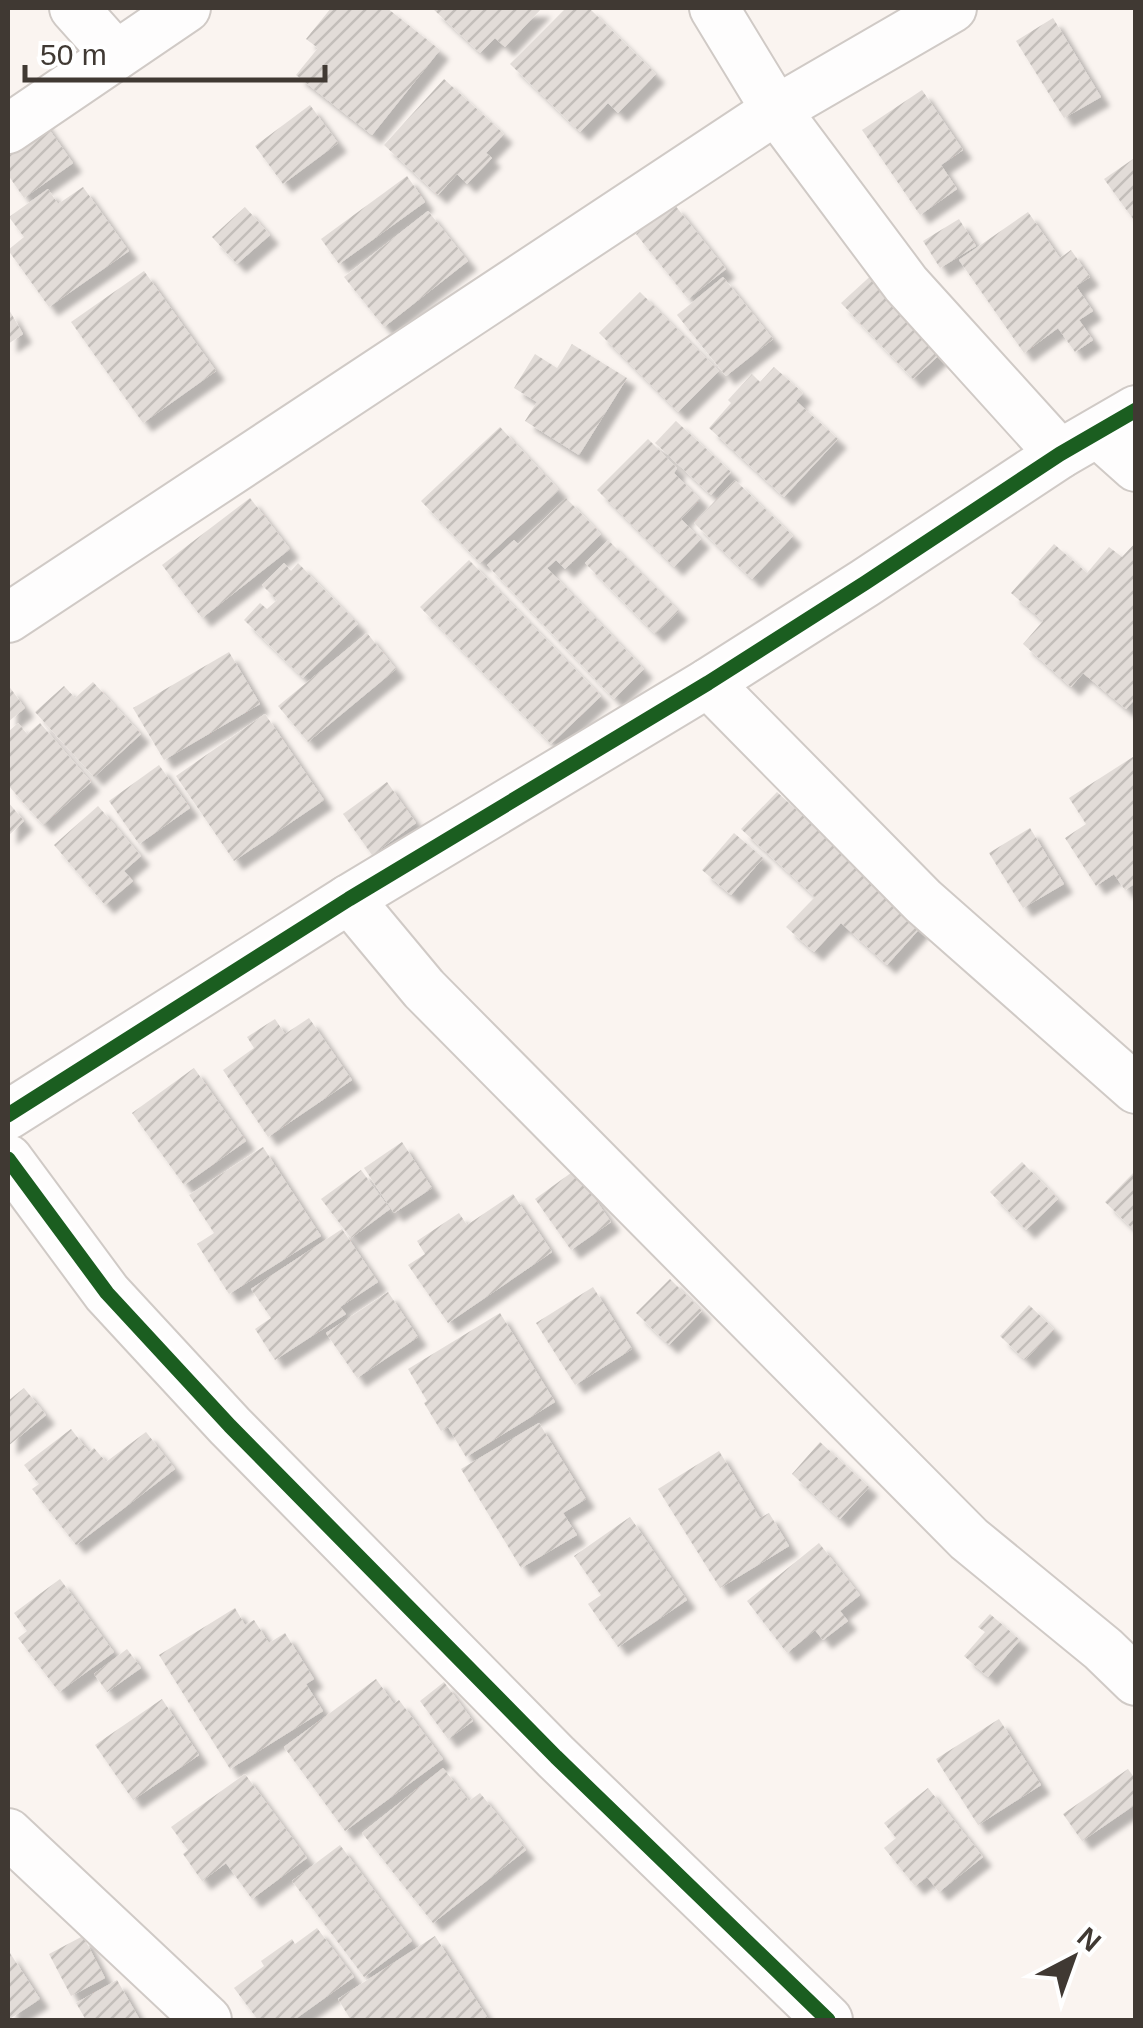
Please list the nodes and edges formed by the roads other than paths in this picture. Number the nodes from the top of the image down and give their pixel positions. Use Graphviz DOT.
graph roads {
  1 [pos="74,8"];
  2 [pos="186,8"];
  3 [pos="714,8"];
  4 [pos="952,8"];
  5 [pos="116,55"];
  6 [pos="776,110"];
  7 [pos="8,129"];
  8 [pos="1098,432"];
  9 [pos="1136,467"];
  10 [pos="8,618"];
  11 [pos="708,683"];
  12 [pos="348,899"];
  13 [pos="1136,1089"];
  14 [pos="8,1116"];
  15 [pos="8,1159"];
  16 [pos="1136,1681"];
  17 [pos="8,1833"];
  18 [pos="207,2020"];
  19 [pos="828,2020"];
  1 -- 5 [label="street"];
  2 -- 5 [label="street"];
  3 -- 6 [label="street"];
  4 -- 6 [label="street"];
  5 -- 7 [label="street"];
  6 -- 8 [label="street"];
  6 -- 10 [label="street"];
  8 -- 9 [label="street"];
  8 -- 11 [label="street"];
  11 -- 12 [label="street"];
  11 -- 13 [label="street"];
  12 -- 14 [label="street"];
  12 -- 16 [label="street"];
  15 -- 19 [label="street"];
  17 -- 18 [label="street"];
}
